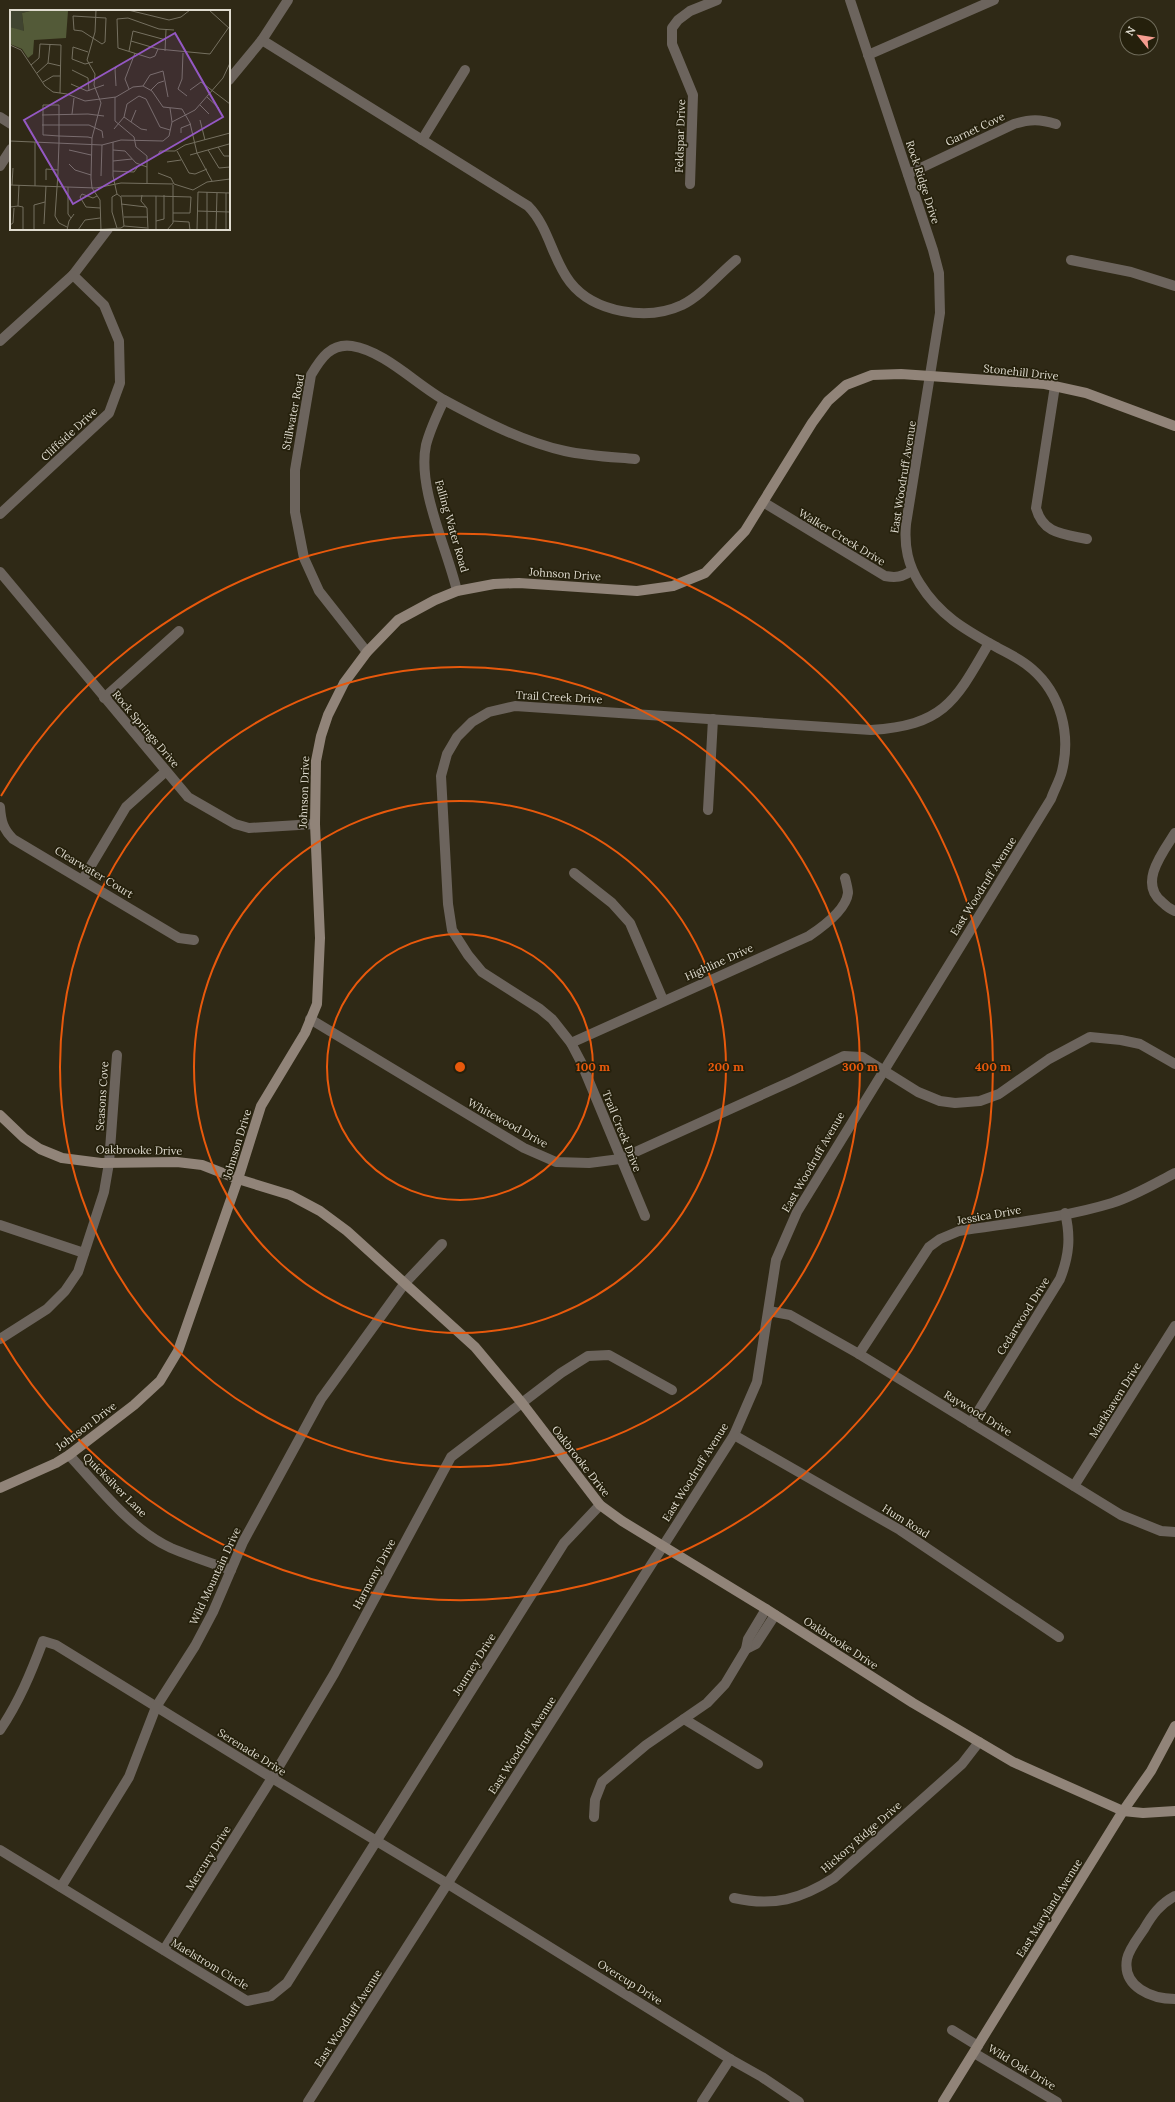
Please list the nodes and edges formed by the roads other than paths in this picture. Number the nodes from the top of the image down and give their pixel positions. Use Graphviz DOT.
graph roads {
  1 [pos="288,0"];
  2 [pos="717,0"];
  3 [pos="850,0"];
  4 [pos="994,0"];
  5 [pos="262,40"];
  6 [pos="868,55"];
  7 [pos="465,70"];
  8 [pos="230,79"];
  9 [pos="0,117"];
  10 [pos="10,123"];
  11 [pos="1056,124"];
  12 [pos="422,140"];
  13 [pos="10,151"];
  14 [pos="0,166"];
  15 [pos="908,174"];
  16 [pos="690,184"];
  17 [pos="107,230"];
  18 [pos="736,260"];
  19 [pos="1071,260"];
  20 [pos="72,275"];
  21 [pos="1175,286"];
  22 [pos="0,341"];
  23 [pos="931,377"];
  24 [pos="1055,386"];
  25 [pos="444,400"];
  26 [pos="1175,426"];
  27 [pos="635,459"];
  28 [pos="763,502"];
  29 [pos="0,514"];
  30 [pos="1087,539"];
  31 [pos="911,571"];
  32 [pos="0,572"];
  33 [pos="457,591"];
  34 [pos="179,631"];
  35 [pos="989,643"];
  36 [pos="367,652"];
  37 [pos="104,698"];
  38 [pos="713,719"];
  39 [pos="165,772"];
  40 [pos="0,807"];
  41 [pos="708,810"];
  42 [pos="315,824"];
  43 [pos="1175,833"];
  44 [pos="574,873"];
  45 [pos="845,878"];
  46 [pos="83,879"];
  47 [pos="1175,911"];
  48 [pos="194,940"];
  49 [pos="663,1000"];
  50 [pos="310,1020"];
  51 [pos="571,1043"];
  52 [pos="117,1054"];
  53 [pos="1175,1064"];
  54 [pos="883,1069"];
  55 [pos="0,1115"];
  56 [pos="620,1159"];
  57 [pos="109,1163"];
  58 [pos="1174,1177"];
  59 [pos="238,1180"];
  60 [pos="1065,1213"];
  61 [pos="645,1216"];
  62 [pos="0,1225"];
  63 [pos="442,1244"];
  64 [pos="84,1253"];
  65 [pos="405,1283"];
  66 [pos="769,1310"];
  67 [pos="1175,1326"];
  68 [pos="0,1339"];
  69 [pos="859,1354"];
  70 [pos="672,1390"];
  71 [pos="522,1403"];
  72 [pos="971,1423"];
  73 [pos="734,1434"];
  74 [pos="69,1455"];
  75 [pos="1074,1486"];
  76 [pos="0,1488"];
  77 [pos="600,1505"];
  78 [pos="1175,1532"];
  79 [pos="663,1546"];
  80 [pos="231,1570"];
  81 [pos="771,1612"];
  82 [pos="1059,1637"];
  83 [pos="156,1707"];
  84 [pos="684,1719"];
  85 [pos="1175,1726"];
  86 [pos="0,1730"];
  87 [pos="980,1742"];
  88 [pos="758,1764"];
  89 [pos="272,1778"];
  90 [pos="1123,1811"];
  91 [pos="1175,1811"];
  92 [pos="594,1817"];
  93 [pos="377,1841"];
  94 [pos="0,1850"];
  95 [pos="448,1884"];
  96 [pos="61,1887"];
  97 [pos="1175,1896"];
  98 [pos="734,1898"];
  99 [pos="164,1950"];
  100 [pos="1175,1998"];
  101 [pos="952,2030"];
  102 [pos="976,2049"];
  103 [pos="730,2059"];
  104 [pos="308,2102"];
  105 [pos="702,2102"];
  106 [pos="799,2102"];
  107 [pos="943,2102"];
  108 [pos="1057,2102"];
  1 -- 5 [label="street"];
  2 -- 16 [label="street, Feldspar Drive"];
  3 -- 6 [label="street, Rock Ridge Drive"];
  4 -- 6 [label="street"];
  5 -- 8 [label="street"];
  5 -- 12 [label="street"];
  6 -- 15 [label="street, Rock Ridge Drive"];
  7 -- 12 [label="street"];
  9 -- 10 [label="street"];
  11 -- 15 [label="street, Garnet Cove"];
  12 -- 18 [label="street"];
  13 -- 14 [label="street"];
  15 -- 23 [label="street, Rock Ridge Drive"];
  17 -- 20 [label="street"];
  19 -- 21 [label="street"];
  20 -- 22 [label="street"];
  20 -- 29 [label="street, Cliffside Drive"];
  23 -- 24 [label="street, Stonehill Drive"];
  23 -- 28 [label="street, Johnson Drive"];
  23 -- 31 [label="street, East Woodruff Avenue"];
  24 -- 26 [label="street, Stonehill Drive"];
  24 -- 30 [label="street"];
  25 -- 27 [label="street, Stillwater Road"];
  25 -- 33 [label="street, Falling Water Road"];
  25 -- 36 [label="street, Stillwater Road"];
  28 -- 31 [label="street, Walker Creek Drive"];
  28 -- 33 [label="street, Johnson Drive"];
  31 -- 35 [label="street, East Woodruff Avenue"];
  32 -- 37 [label="street, Rock Springs Drive"];
  33 -- 36 [label="street, Johnson Drive"];
  34 -- 37 [label="street"];
  35 -- 38 [label="street, Trail Creek Drive"];
  35 -- 54 [label="street, East Woodruff Avenue"];
  36 -- 42 [label="street, Johnson Drive"];
  37 -- 39 [label="street, Rock Springs Drive"];
  38 -- 41 [label="street"];
  38 -- 51 [label="street, Trail Creek Drive"];
  39 -- 42 [label="street, Rock Springs Drive"];
  39 -- 46 [label="street"];
  40 -- 46 [label="street, Clearwater Court"];
  42 -- 50 [label="street, Johnson Drive"];
  43 -- 47 [label="street"];
  44 -- 49 [label="street"];
  45 -- 49 [label="street, Highline Drive"];
  46 -- 48 [label="street, Clearwater Court"];
  49 -- 51 [label="street, Highline Drive"];
  50 -- 56 [label="street, Whitewood Drive"];
  50 -- 59 [label="street, Johnson Drive"];
  51 -- 56 [label="street, Trail Creek Drive"];
  52 -- 57 [label="street, Seasons Cove"];
  53 -- 54 [label="street"];
  54 -- 56 [label="street, Whitewood Drive"];
  54 -- 66 [label="street, East Woodruff Avenue"];
  55 -- 57 [label="street, Oakbrooke Drive"];
  56 -- 61 [label="street, Trail Creek Drive"];
  57 -- 59 [label="street, Oakbrooke Drive"];
  57 -- 64 [label="street, Seasons Cove"];
  58 -- 60 [label="street, Jessica Drive"];
  59 -- 65 [label="street, Oakbrooke Drive"];
  59 -- 74 [label="street, Johnson Drive"];
  60 -- 69 [label="street, Jessica Drive"];
  60 -- 72 [label="street, Cedarwood Drive"];
  62 -- 64 [label="street"];
  63 -- 65 [label="street, Wild Mountain Drive"];
  64 -- 68 [label="street, Seasons Cove"];
  65 -- 71 [label="street, Oakbrooke Drive"];
  65 -- 80 [label="street, Wild Mountain Drive"];
  66 -- 69 [label="street, Raywood Drive"];
  66 -- 73 [label="street, East Woodruff Avenue"];
  67 -- 75 [label="street, Markhaven Drive"];
  69 -- 72 [label="street, Raywood Drive"];
  70 -- 71 [label="street, Harmony Drive"];
  71 -- 77 [label="street, Oakbrooke Drive"];
  71 -- 89 [label="street, Harmony Drive"];
  72 -- 75 [label="street, Raywood Drive"];
  73 -- 79 [label="street, East Woodruff Avenue"];
  73 -- 82 [label="street, Hum Road"];
  74 -- 76 [label="street, Johnson Drive"];
  74 -- 80 [label="street, Quicksilver Lane"];
  75 -- 78 [label="street, Raywood Drive"];
  77 -- 79 [label="street, Oakbrooke Drive"];
  77 -- 93 [label="street, Journey Drive"];
  79 -- 81 [label="street, Oakbrooke Drive"];
  79 -- 95 [label="street, East Woodruff Avenue"];
  80 -- 83 [label="street, Wild Mountain Drive"];
  81 -- 84 [label="street"];
  81 -- 87 [label="street, Oakbrooke Drive"];
  83 -- 86 [label="street, Serenade Drive"];
  83 -- 89 [label="street, Serenade Drive"];
  83 -- 96 [label="street, Wild Mountain Drive"];
  84 -- 88 [label="street"];
  84 -- 92 [label="street"];
  85 -- 90 [label="street, East Maryland Avenue"];
  87 -- 90 [label="street, Oakbrooke Drive"];
  87 -- 98 [label="street, Hickory Ridge Drive"];
  89 -- 93 [label="street, Serenade Drive"];
  89 -- 99 [label="street, Mercury Drive"];
  90 -- 91 [label="street, Oakbrooke Drive"];
  90 -- 102 [label="street, East Maryland Avenue"];
  93 -- 95 [label="street, Serenade Drive"];
  93 -- 99 [label="street, Maelstrom Circle"];
  94 -- 96 [label="street, Maelstrom Circle"];
  95 -- 103 [label="street, Overcup Drive"];
  95 -- 104 [label="street, East Woodruff Avenue"];
  96 -- 99 [label="street, Maelstrom Circle"];
  97 -- 100 [label="street"];
  101 -- 102 [label="street, Wild Oak Drive"];
  102 -- 107 [label="street, East Maryland Avenue"];
  102 -- 108 [label="street, Wild Oak Drive"];
  103 -- 105 [label="street"];
  103 -- 106 [label="street, Overcup Drive"];
}
